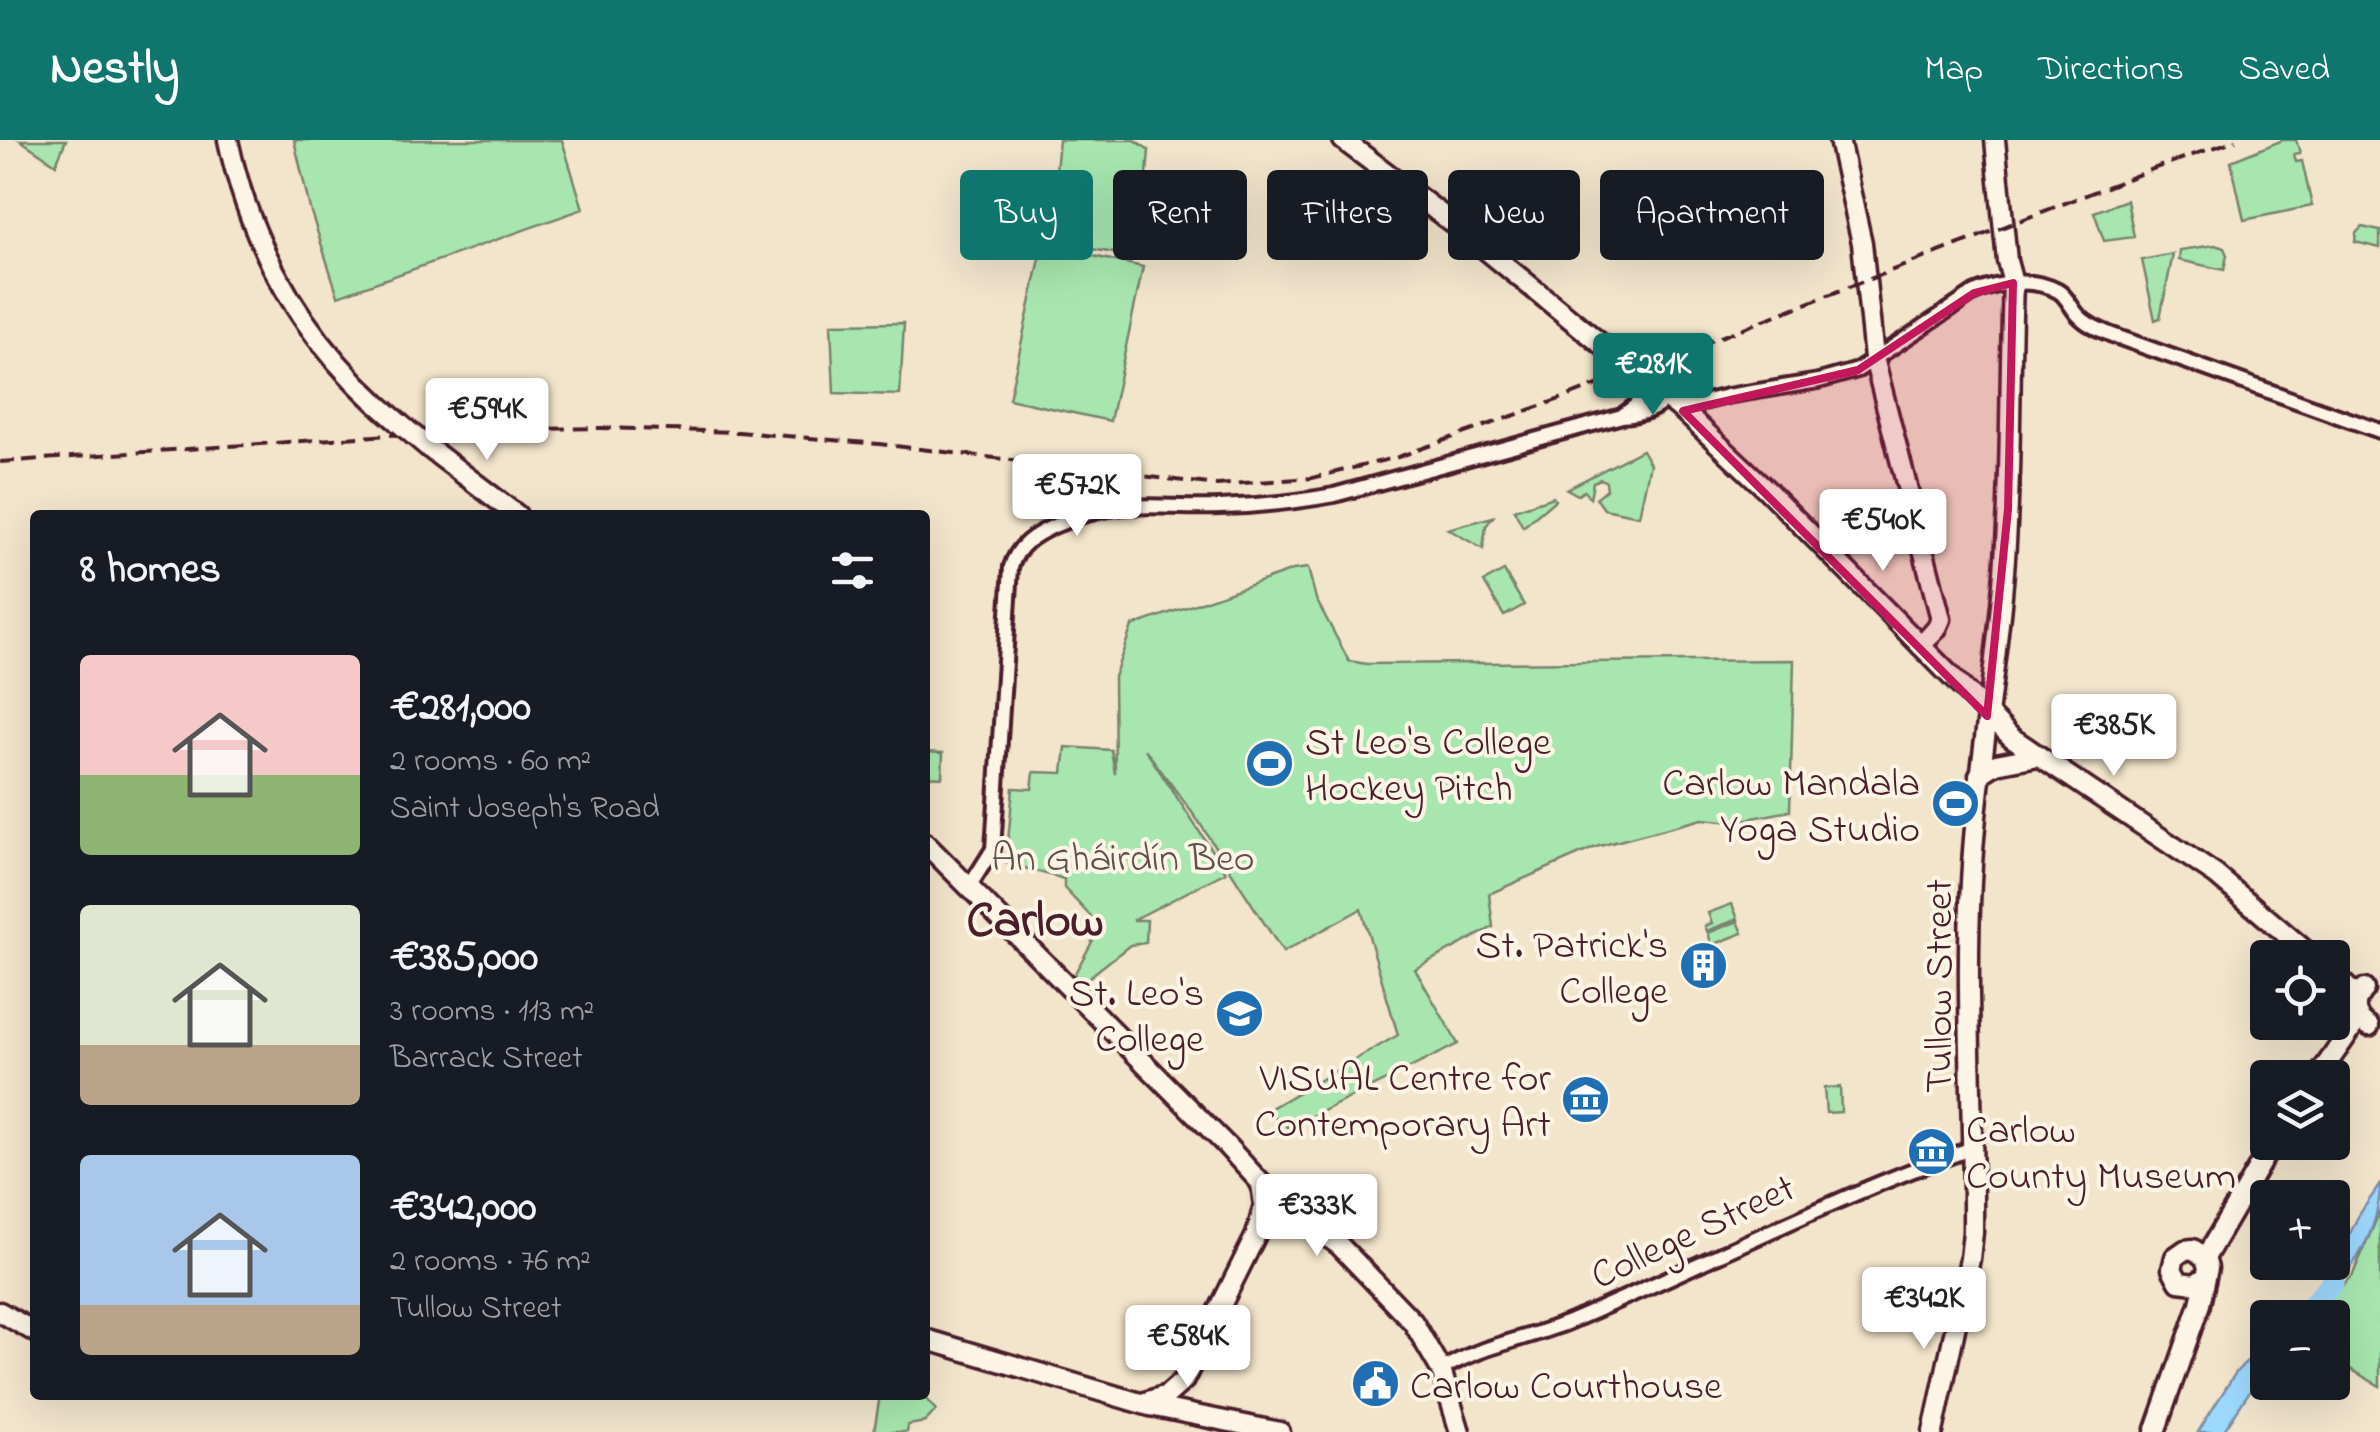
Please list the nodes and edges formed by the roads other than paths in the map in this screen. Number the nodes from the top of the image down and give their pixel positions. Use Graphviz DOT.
graph roads {
  1 [pos="228,140"];
  2 [pos="1343,140"];
  3 [pos="1839,140"];
  4 [pos="1995,140"];
  5 [pos="2014,283"];
  6 [pos="1874,358"];
  7 [pos="1644,382"];
  8 [pos="1666,399"];
  9 [pos="1683,412"];
  10 [pos="1622,416"];
  11 [pos="2380,431"];
  12 [pos="511,510"];
  13 [pos="1921,646"];
  14 [pos="1987,716"];
  15 [pos="2038,756"];
  16 [pos="1979,775"];
  17 [pos="930,848"];
  18 [pos="969,887"];
  19 [pos="2293,940"];
  20 [pos="2356,986"];
  21 [pos="2365,1026"];
  22 [pos="2333,1060"];
  23 [pos="1970,1149"];
  24 [pos="2262,1160"];
  25 [pos="1260,1182"];
  26 [pos="1285,1215"];
  27 [pos="1256,1235"];
  28 [pos="2201,1261"];
  29 [pos="2183,1284"];
  30 [pos="0,1312"];
  31 [pos="2192,1320"];
  32 [pos="30,1329"];
  33 [pos="930,1341"];
  34 [pos="1441,1370"];
  35 [pos="1184,1380"];
  36 [pos="1149,1405"];
  37 [pos="1210,1419"];
  38 [pos="1458,1431"];
  39 [pos="1280,1432"];
  40 [pos="1933,1432"];
  41 [pos="2155,1432"];
  1 -- 12 [label="main road, bridge"];
  2 -- 7 [label="main road"];
  3 -- 6 [label="main road"];
  4 -- 5 [label="main road, Tullow Street"];
  5 -- 6 [label="street"];
  5 -- 11 [label="street"];
  5 -- 14 [label="main road, Tullow Street"];
  6 -- 9 [label="street"];
  6 -- 13 [label="main road"];
  7 -- 8 [label="main road"];
  7 -- 10 [label="street"];
  8 -- 9 [label="main road"];
  8 -- 10 [label="street"];
  9 -- 13 [label="main road"];
  10 -- 18 [label="street"];
  13 -- 14 [label="main road"];
  14 -- 15 [label="main road"];
  14 -- 16 [label="main road, Tullow Street"];
  15 -- 16 [label="main road"];
  15 -- 19 [label="main road"];
  16 -- 23 [label="main road, Tullow Street"];
  17 -- 18 [label="main road"];
  18 -- 25 [label="main road"];
  20 -- 21 [label="main road"];
  21 -- 22 [label="main road"];
  23 -- 34 [label="street, College Street"];
  23 -- 40 [label="main road, Tullow Street"];
  24 -- 28 [label="main road"];
  25 -- 26 [label="main road"];
  25 -- 27 [label="main road"];
  26 -- 27 [label="main road"];
  26 -- 34 [label="main road"];
  27 -- 35 [label="main road"];
  28 -- 29 [label="main road"];
  28 -- 29 [label="main road"];
  28 -- 31 [label="main road"];
  29 -- 31 [label="main road"];
  30 -- 32 [label="main road"];
  31 -- 41 [label="main road"];
  33 -- 36 [label="main road"];
  34 -- 38 [label="main road"];
  35 -- 36 [label="main road"];
  35 -- 37 [label="main road"];
  36 -- 37 [label="main road"];
  37 -- 39 [label="main road"];
}
